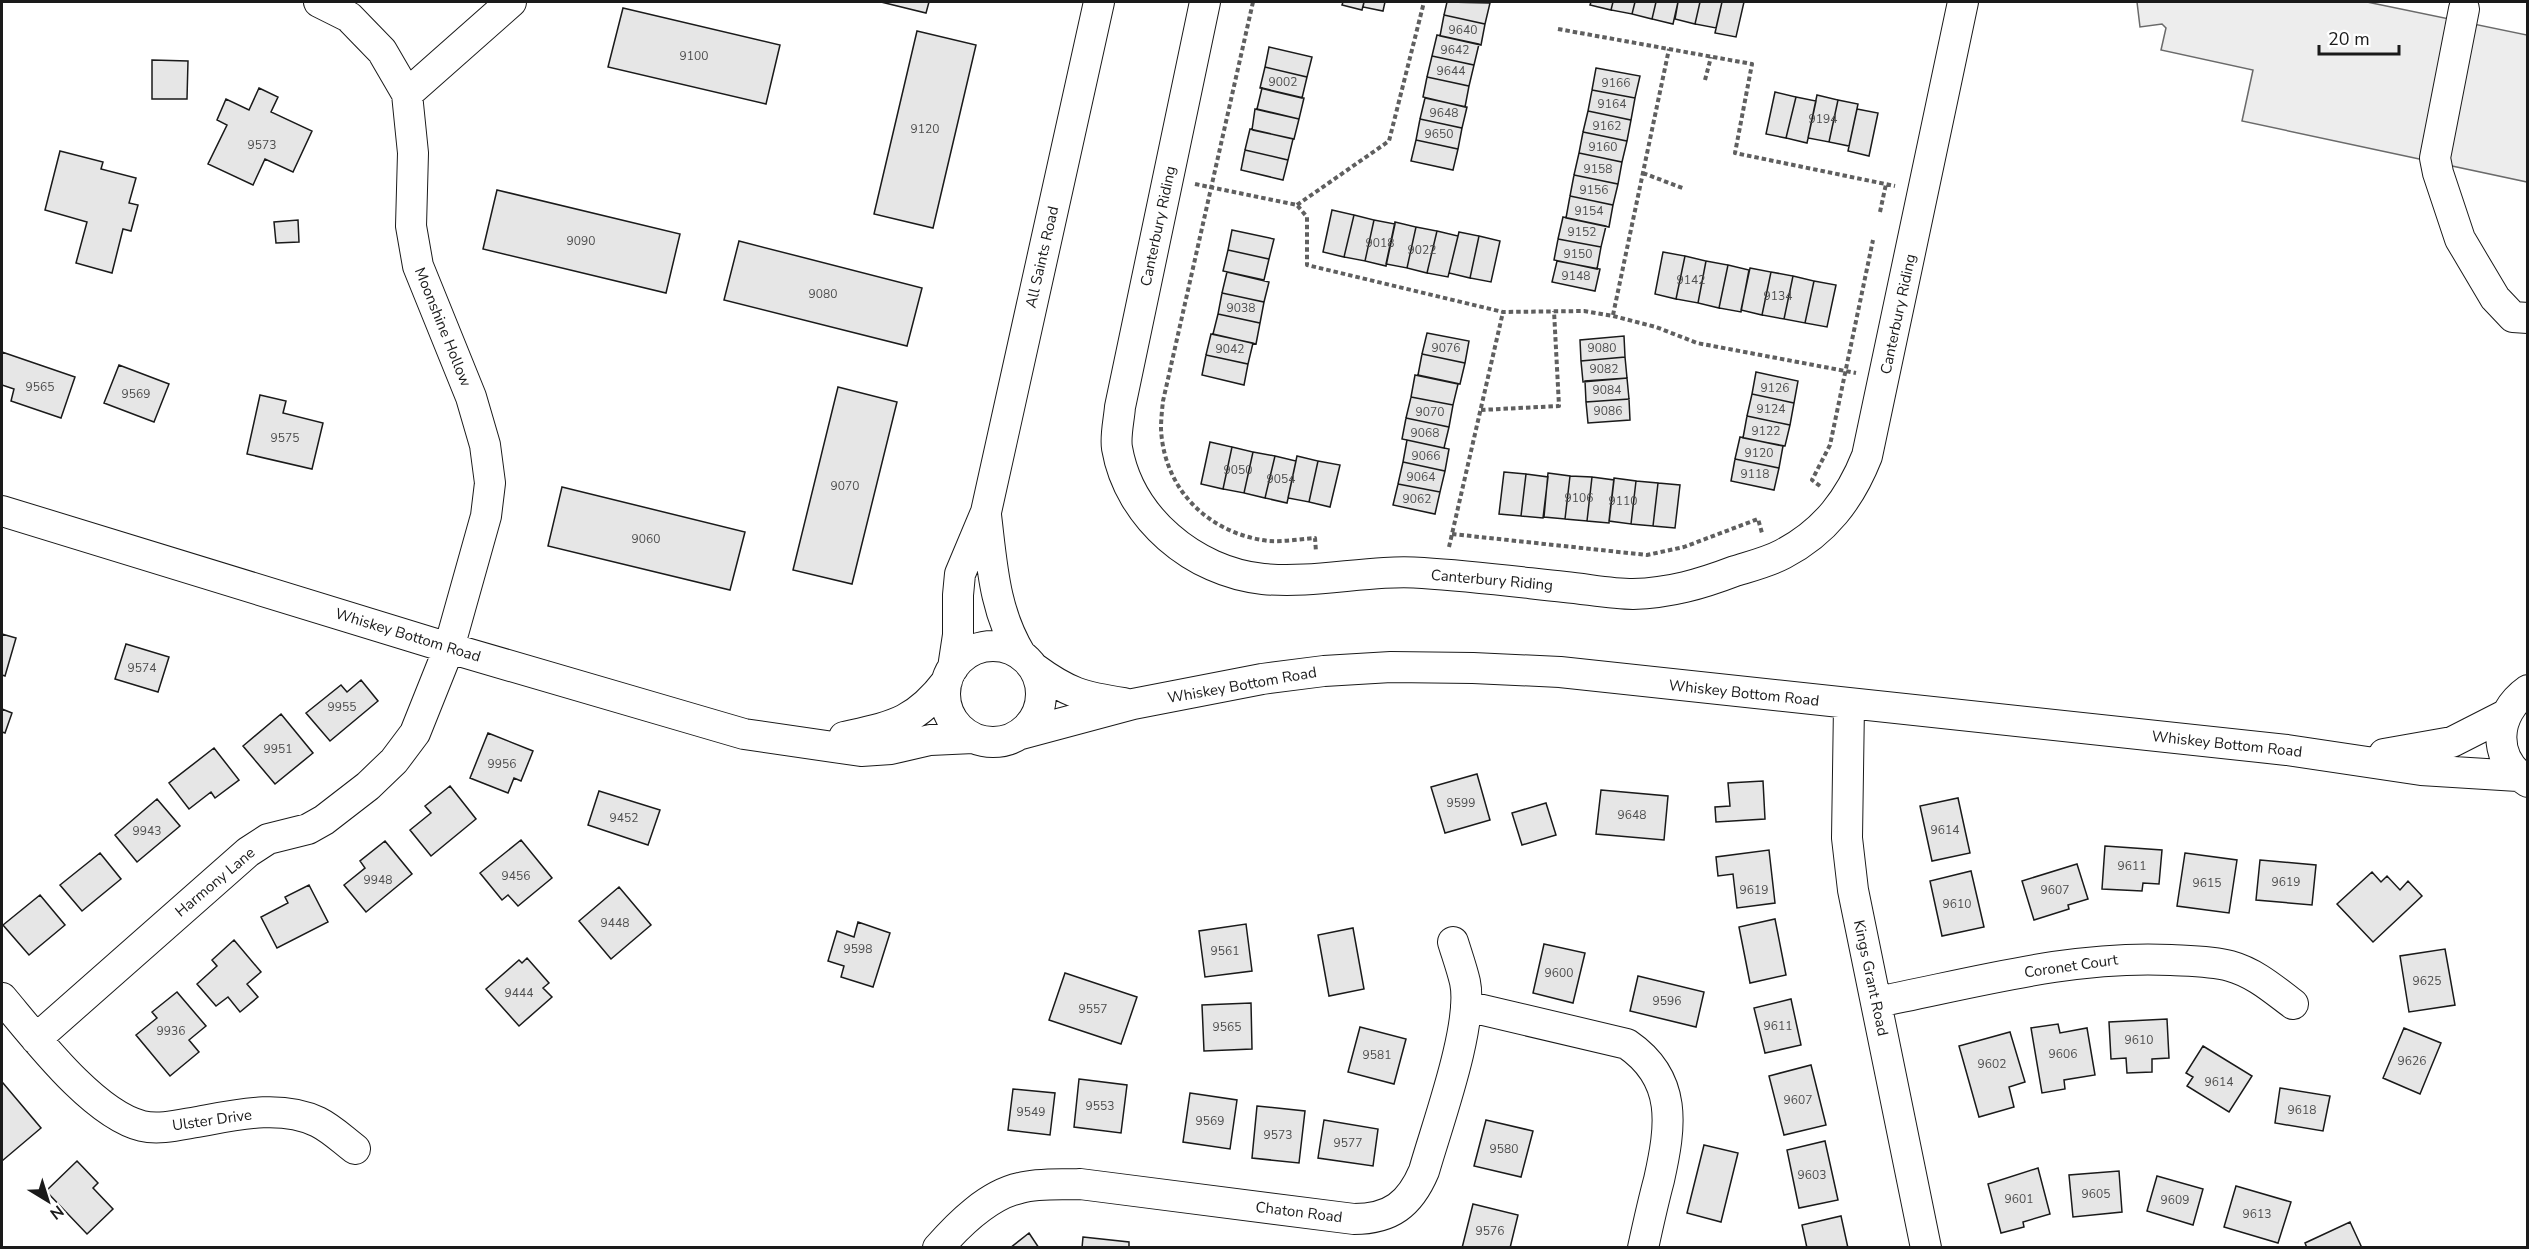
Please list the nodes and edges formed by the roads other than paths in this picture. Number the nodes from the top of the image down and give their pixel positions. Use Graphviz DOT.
graph roads {
  1 [pos="319,2"];
  2 [pos="512,2"];
  3 [pos="1099,2"];
  4 [pos="1205,2"];
  5 [pos="1963,2"];
  6 [pos="2464,9"];
  7 [pos="407,94"];
  8 [pos="2528,318"];
  9 [pos="2,511"];
  10 [pos="986,512"];
  11 [pos="449,648"];
  12 [pos="1027,662"];
  13 [pos="950,675"];
  14 [pos="2527,689"];
  15 [pos="1133,704"];
  16 [pos="1850,705"];
  17 [pos="2505,715"];
  18 [pos="1021,734"];
  19 [pos="973,738"];
  20 [pos="818,744"];
  21 [pos="2355,758"];
  22 [pos="2525,781"];
  23 [pos="1452,942"];
  24 [pos="2,998"];
  25 [pos="1877,1002"];
  26 [pos="2293,1004"];
  27 [pos="1466,1006"];
  28 [pos="36,1039"];
  29 [pos="355,1149"];
  30 [pos="938,1248"];
  31 [pos="1643,1248"];
  32 [pos="1926,1248"];
  1 -- 7 [label="street, Moonshine Hollow"];
  2 -- 7 [label="street"];
  3 -- 10 [label="street, All Saints Road"];
  4 -- 5 [label="street, Canterbury Riding"];
  6 -- 8 [label="street"];
  7 -- 11 [label="street, Moonshine Hollow"];
  9 -- 11 [label="street, Whiskey Bottom Road"];
  10 -- 12 [label="street, All Saints Road"];
  10 -- 13 [label="street, All Saints Road"];
  11 -- 20 [label="street, Whiskey Bottom Road"];
  11 -- 28 [label="street, Harmony Lane"];
  12 -- 13 [label="street"];
  12 -- 15 [label="street, Whiskey Bottom Road"];
  12 -- 18 [label="street"];
  13 -- 19 [label="street"];
  13 -- 20 [label="street, Whiskey Bottom Road"];
  14 -- 17 [label="street"];
  15 -- 16 [label="street, Whiskey Bottom Road"];
  15 -- 18 [label="street, Whiskey Bottom Road"];
  16 -- 21 [label="street, Whiskey Bottom Road"];
  16 -- 25 [label="street, Kings Grant Road"];
  17 -- 21 [label="street, Whiskey Bottom Road"];
  17 -- 22 [label="street"];
  18 -- 19 [label="street"];
  19 -- 20 [label="street, Whiskey Bottom Road"];
  21 -- 22 [label="street, Whiskey Bottom Road"];
  23 -- 27 [label="street, Chaton Road"];
  24 -- 28 [label="street, Ulster Drive"];
  25 -- 26 [label="street, Coronet Court"];
  25 -- 32 [label="street, Kings Grant Road"];
  27 -- 30 [label="street, Chaton Road"];
  27 -- 31 [label="street"];
  28 -- 29 [label="street, Ulster Drive"];
}
